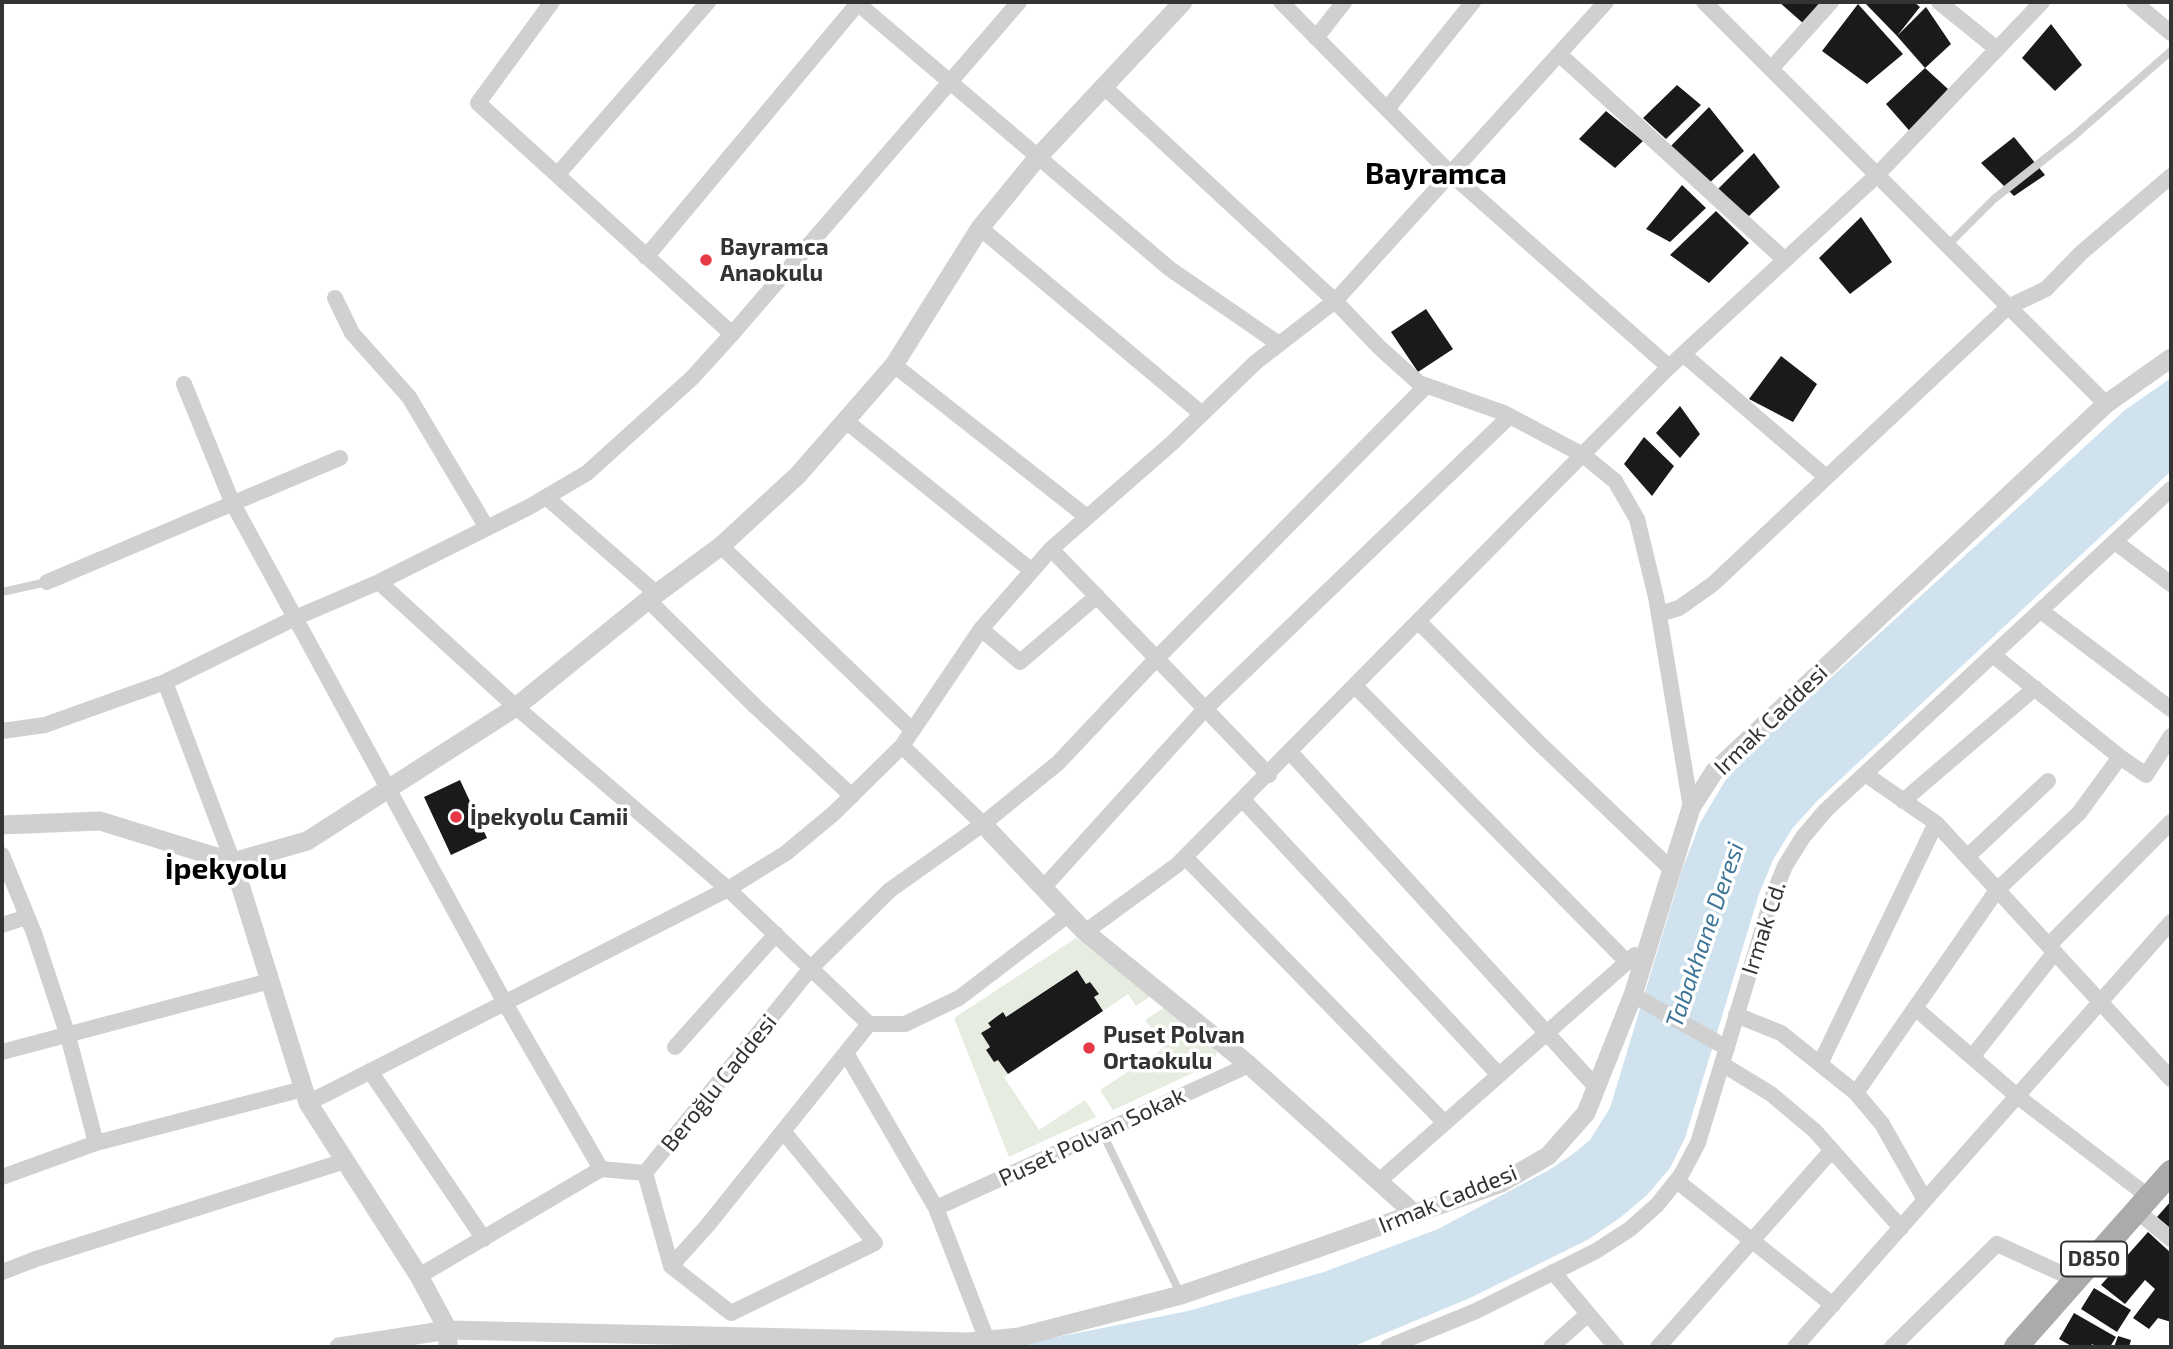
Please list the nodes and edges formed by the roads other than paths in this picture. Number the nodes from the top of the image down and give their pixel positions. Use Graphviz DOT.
graph roads {
  1 [pos="552,2"];
  2 [pos="708,2"];
  3 [pos="857,2"];
  4 [pos="1019,2"];
  5 [pos="1183,2"];
  6 [pos="1281,2"];
  7 [pos="1344,2"];
  8 [pos="1473,2"];
  9 [pos="1606,2"];
  10 [pos="1704,2"];
  11 [pos="1831,2"];
  12 [pos="1939,2"];
  13 [pos="2042,2"];
  14 [pos="2134,2"];
  15 [pos="2171,33"];
  16 [pos="1316,38"];
  17 [pos="1997,49"];
  18 [pos="2171,51"];
  19 [pos="1559,54"];
  20 [pos="1771,69"];
  21 [pos="951,82"];
  22 [pos="1103,86"];
  23 [pos="1387,109"];
  24 [pos="1038,157"];
  25 [pos="1451,174"];
  26 [pos="557,175"];
  27 [pos="1876,176"];
  28 [pos="2171,176"];
  29 [pos="980,228"];
  30 [pos="1947,246"];
  31 [pos="646,257"];
  32 [pos="1785,260"];
  33 [pos="335,298"];
  34 [pos="1335,301"];
  35 [pos="2008,307"];
  36 [pos="732,334"];
  37 [pos="1279,344"];
  38 [pos="1683,354"];
  39 [pos="2171,358"];
  40 [pos="894,365"];
  41 [pos="1669,367"];
  42 [pos="184,384"];
  43 [pos="1426,386"];
  44 [pos="2106,404"];
  45 [pos="1202,414"];
  46 [pos="1510,416"];
  47 [pos="847,422"];
  48 [pos="1583,455"];
  49 [pos="340,458"];
  50 [pos="1825,476"];
  51 [pos="2171,489"];
  52 [pos="547,496"];
  53 [pos="232,502"];
  54 [pos="1087,517"];
  55 [pos="488,528"];
  56 [pos="2115,542"];
  57 [pos="721,545"];
  58 [pos="1051,549"];
  59 [pos="1032,571"];
  60 [pos="47,582"];
  61 [pos="379,582"];
  62 [pos="2171,584"];
  63 [pos="2,592"];
  64 [pos="1097,596"];
  65 [pos="652,597"];
  66 [pos="2041,611"];
  67 [pos="1659,614"];
  68 [pos="295,618"];
  69 [pos="1419,622"];
  70 [pos="981,629"];
  71 [pos="1993,655"];
  72 [pos="1157,658"];
  73 [pos="165,682"];
  74 [pos="1355,686"];
  75 [pos="2035,688"];
  76 [pos="516,707"];
  77 [pos="1205,709"];
  78 [pos="2171,709"];
  79 [pos="912,730"];
  80 [pos="2,731"];
  81 [pos="2171,736"];
  82 [pos="902,746"];
  83 [pos="1291,752"];
  84 [pos="2120,757"];
  85 [pos="1865,774"];
  86 [pos="1269,775"];
  87 [pos="2048,781"];
  88 [pos="387,788"];
  89 [pos="852,796"];
  90 [pos="1243,800"];
  91 [pos="1903,801"];
  92 [pos="1691,808"];
  93 [pos="2171,822"];
  94 [pos="1936,823"];
  95 [pos="983,824"];
  96 [pos="2,825"];
  97 [pos="2,855"];
  98 [pos="1185,857"];
  99 [pos="1967,857"];
  100 [pos="233,862"];
  101 [pos="1672,870"];
  102 [pos="1043,888"];
  103 [pos="728,889"];
  104 [pos="1997,890"];
  105 [pos="1068,915"];
  106 [pos="27,917"];
  107 [pos="2171,922"];
  108 [pos="2,925"];
  109 [pos="1085,932"];
  110 [pos="776,934"];
  111 [pos="1650,942"];
  112 [pos="2052,948"];
  113 [pos="1627,961"];
  114 [pos="811,968"];
  115 [pos="270,981"];
  116 [pos="1633,995"];
  117 [pos="2101,1002"];
  118 [pos="505,1003"];
  119 [pos="1915,1008"];
  120 [pos="1737,1015"];
  121 [pos="869,1024"];
  122 [pos="1546,1033"];
  123 [pos="68,1036"];
  124 [pos="675,1047"];
  125 [pos="1727,1048"];
  126 [pos="2,1052"];
  127 [pos="846,1053"];
  128 [pos="1972,1057"];
  129 [pos="1722,1064"];
  130 [pos="1820,1064"];
  131 [pos="1249,1065"];
  132 [pos="370,1071"];
  133 [pos="1499,1075"];
  134 [pos="2171,1079"];
  135 [pos="1597,1087"];
  136 [pos="1857,1093"];
  137 [pos="305,1096"];
  138 [pos="2017,1097"];
  139 [pos="1445,1123"];
  140 [pos="783,1131"];
  141 [pos="1102,1132"];
  142 [pos="96,1143"];
  143 [pos="1832,1150"];
  144 [pos="345,1161"];
  145 [pos="601,1169"];
  146 [pos="2171,1172"];
  147 [pos="645,1173"];
  148 [pos="2,1177"];
  149 [pos="1379,1181"];
  150 [pos="1677,1181"];
  151 [pos="1926,1200"];
  152 [pos="2143,1204"];
  153 [pos="936,1208"];
  154 [pos="1415,1214"];
  155 [pos="1901,1228"];
  156 [pos="484,1239"];
  157 [pos="2171,1239"];
  158 [pos="1751,1241"];
  159 [pos="671,1266"];
  160 [pos="2,1272"];
  161 [pos="1553,1272"];
  162 [pos="419,1276"];
  163 [pos="2076,1280"];
  164 [pos="1181,1294"];
  165 [pos="1833,1305"];
  166 [pos="1588,1314"];
  167 [pos="448,1340"];
  168 [pos="987,1340"];
  169 [pos="1396,1346"];
  170 [pos="339,1347"];
  171 [pos="1550,1347"];
  172 [pos="1616,1347"];
  173 [pos="1658,1347"];
  174 [pos="1795,1347"];
  175 [pos="1892,1347"];
  176 [pos="2016,1347"];
  1 -- 26 [label="street"];
  2 -- 26 [label="street"];
  3 -- 21 [label="street"];
  3 -- 31 [label="street"];
  4 -- 21 [label="street"];
  5 -- 22 [label="street"];
  6 -- 16 [label="street"];
  7 -- 16 [label="street"];
  8 -- 23 [label="street"];
  9 -- 19 [label="street"];
  10 -- 20 [label="street"];
  11 -- 20 [label="street"];
  12 -- 17 [label="street"];
  13 -- 17 [label="street"];
  14 -- 15 [label="street"];
  16 -- 23 [label="street"];
  17 -- 27 [label="street"];
  18 -- 30 [label="lane"];
  19 -- 25 [label="street"];
  19 -- 32 [label="street"];
  20 -- 27 [label="street"];
  21 -- 24 [label="street"];
  21 -- 36 [label="street"];
  22 -- 24 [label="street"];
  22 -- 34 [label="street"];
  23 -- 25 [label="street"];
  24 -- 29 [label="street"];
  24 -- 37 [label="street"];
  25 -- 34 [label="street"];
  25 -- 41 [label="street"];
  26 -- 31 [label="street"];
  27 -- 30 [label="street"];
  27 -- 32 [label="street"];
  28 -- 35 [label="street"];
  29 -- 40 [label="street"];
  29 -- 45 [label="street"];
  30 -- 35 [label="street"];
  31 -- 36 [label="street"];
  32 -- 38 [label="street"];
  33 -- 55 [label="street"];
  34 -- 37 [label="street"];
  34 -- 43 [label="street"];
  35 -- 44 [label="street"];
  35 -- 50 [label="street"];
  36 -- 52 [label="street"];
  37 -- 45 [label="street"];
  38 -- 41 [label="street"];
  38 -- 50 [label="street"];
  39 -- 44 [label="street, Irmak Caddesi"];
  40 -- 47 [label="street"];
  40 -- 54 [label="street"];
  41 -- 48 [label="street"];
  42 -- 53 [label="street"];
  43 -- 46 [label="street"];
  43 -- 72 [label="street, Beroğlu Caddesi"];
  44 -- 92 [label="street, Irmak Caddesi"];
  45 -- 54 [label="street"];
  46 -- 48 [label="street"];
  46 -- 77 [label="street"];
  47 -- 57 [label="street"];
  47 -- 59 [label="street"];
  48 -- 67 [label="street"];
  48 -- 69 [label="street"];
  49 -- 53 [label="street"];
  50 -- 67 [label="street"];
  51 -- 56 [label="street, Irmak Cd."];
  52 -- 55 [label="street"];
  52 -- 65 [label="street"];
  53 -- 60 [label="street"];
  53 -- 68 [label="street"];
  54 -- 58 [label="street"];
  55 -- 61 [label="street"];
  56 -- 62 [label="street"];
  56 -- 66 [label="street, Irmak Cd."];
  57 -- 65 [label="street"];
  57 -- 79 [label="street"];
  58 -- 59 [label="street"];
  58 -- 64 [label="street"];
  59 -- 70 [label="street"];
  60 -- 63 [label="lane"];
  61 -- 68 [label="street"];
  61 -- 76 [label="street"];
  64 -- 70 [label="street"];
  64 -- 72 [label="street"];
  65 -- 76 [label="street"];
  65 -- 89 [label="street"];
  66 -- 71 [label="street, Irmak Cd."];
  66 -- 78 [label="street"];
  67 -- 92 [label="street"];
  68 -- 73 [label="street"];
  68 -- 88 [label="street"];
  69 -- 74 [label="street"];
  69 -- 101 [label="street"];
  70 -- 79 [label="street"];
  71 -- 75 [label="street"];
  71 -- 85 [label="street, Irmak Cd."];
  72 -- 77 [label="street"];
  72 -- 95 [label="street, Beroğlu Caddesi"];
  73 -- 80 [label="street"];
  73 -- 100 [label="street"];
  74 -- 83 [label="street"];
  74 -- 113 [label="street"];
  75 -- 84 [label="street"];
  75 -- 91 [label="street"];
  76 -- 88 [label="street"];
  76 -- 103 [label="street"];
  77 -- 86 [label="street"];
  77 -- 102 [label="street"];
  79 -- 82 [label="street"];
  81 -- 84 [label="street"];
  82 -- 89 [label="street"];
  82 -- 95 [label="street"];
  83 -- 86 [label="street"];
  83 -- 122 [label="street"];
  84 -- 104 [label="street"];
  85 -- 91 [label="street"];
  85 -- 120 [label="street, Irmak Cd."];
  86 -- 90 [label="street"];
  87 -- 99 [label="street"];
  88 -- 100 [label="street"];
  88 -- 118 [label="street"];
  89 -- 103 [label="street"];
  90 -- 98 [label="street"];
  90 -- 133 [label="street"];
  91 -- 94 [label="street"];
  92 -- 101 [label="street, Irmak Caddesi"];
  93 -- 112 [label="street"];
  94 -- 99 [label="street"];
  94 -- 130 [label="street"];
  95 -- 102 [label="street"];
  95 -- 114 [label="street, Beroğlu Caddesi"];
  96 -- 100 [label="street"];
  97 -- 106 [label="street"];
  98 -- 109 [label="street"];
  98 -- 139 [label="street"];
  99 -- 104 [label="street"];
  100 -- 115 [label="street"];
  101 -- 111 [label="street, Irmak Caddesi"];
  102 -- 105 [label="street"];
  103 -- 110 [label="street"];
  103 -- 118 [label="street"];
  104 -- 112 [label="street"];
  104 -- 119 [label="street"];
  105 -- 109 [label="street"];
  105 -- 121 [label="street"];
  106 -- 108 [label="street"];
  106 -- 123 [label="street"];
  107 -- 117 [label="street"];
  109 -- 131 [label="street"];
  110 -- 114 [label="street"];
  110 -- 124 [label="street"];
  111 -- 113 [label="street"];
  111 -- 116 [label="street, Irmak Caddesi"];
  112 -- 117 [label="street"];
  112 -- 128 [label="street"];
  113 -- 122 [label="street"];
  114 -- 121 [label="street"];
  114 -- 147 [label="street, Beroğlu Caddesi"];
  115 -- 123 [label="street"];
  115 -- 137 [label="street"];
  116 -- 125 [label="street, bridge"];
  116 -- 135 [label="street, Irmak Caddesi"];
  117 -- 134 [label="street"];
  117 -- 138 [label="street"];
  118 -- 132 [label="street"];
  118 -- 145 [label="street"];
  119 -- 128 [label="street"];
  119 -- 136 [label="street"];
  120 -- 129 [label="street, Irmak Cd."];
  120 -- 130 [label="street"];
  121 -- 127 [label="street"];
  122 -- 133 [label="street"];
  122 -- 135 [label="street"];
  123 -- 126 [label="street"];
  123 -- 142 [label="street"];
  127 -- 140 [label="street"];
  127 -- 153 [label="street"];
  128 -- 138 [label="street"];
  129 -- 143 [label="street"];
  129 -- 150 [label="street, Irmak Cd."];
  130 -- 136 [label="street"];
  131 -- 141 [label="street, Puset Polvan Sokak"];
  131 -- 149 [label="street"];
  132 -- 137 [label="street"];
  132 -- 156 [label="street"];
  133 -- 139 [label="street"];
  135 -- 154 [label="street, Irmak Caddesi"];
  136 -- 151 [label="street"];
  137 -- 142 [label="street"];
  137 -- 144 [label="street"];
  138 -- 151 [label="street"];
  138 -- 152 [label="street"];
  139 -- 149 [label="street"];
  140 -- 159 [label="street"];
  140 -- 159 [label="street"];
  141 -- 153 [label="street, Puset Polvan Sokak"];
  141 -- 164 [label="lane"];
  142 -- 148 [label="street"];
  143 -- 155 [label="street"];
  143 -- 158 [label="street"];
  144 -- 160 [label="street"];
  144 -- 162 [label="street"];
  145 -- 147 [label="street, Beroğlu Caddesi"];
  145 -- 156 [label="street"];
  146 -- 152 [label="main road, D850"];
  147 -- 159 [label="street"];
  149 -- 154 [label="street"];
  150 -- 158 [label="street"];
  150 -- 161 [label="street, Irmak Cd."];
  151 -- 155 [label="street"];
  152 -- 157 [label="street"];
  152 -- 163 [label="main road, D850"];
  153 -- 168 [label="street"];
  154 -- 164 [label="street, Irmak Caddesi"];
  155 -- 165 [label="street"];
  156 -- 162 [label="street"];
  158 -- 165 [label="street"];
  158 -- 173 [label="street"];
  161 -- 166 [label="street"];
  161 -- 169 [label="street, Irmak Cd."];
  162 -- 167 [label="street"];
  163 -- 175 [label="street"];
  163 -- 176 [label="main road, D850"];
  164 -- 168 [label="street, Irmak Caddesi"];
  165 -- 174 [label="street"];
  166 -- 171 [label="street"];
  166 -- 172 [label="street"];
  167 -- 168 [label="street, Irmak Caddesi"];
  167 -- 170 [label="street"];
}
